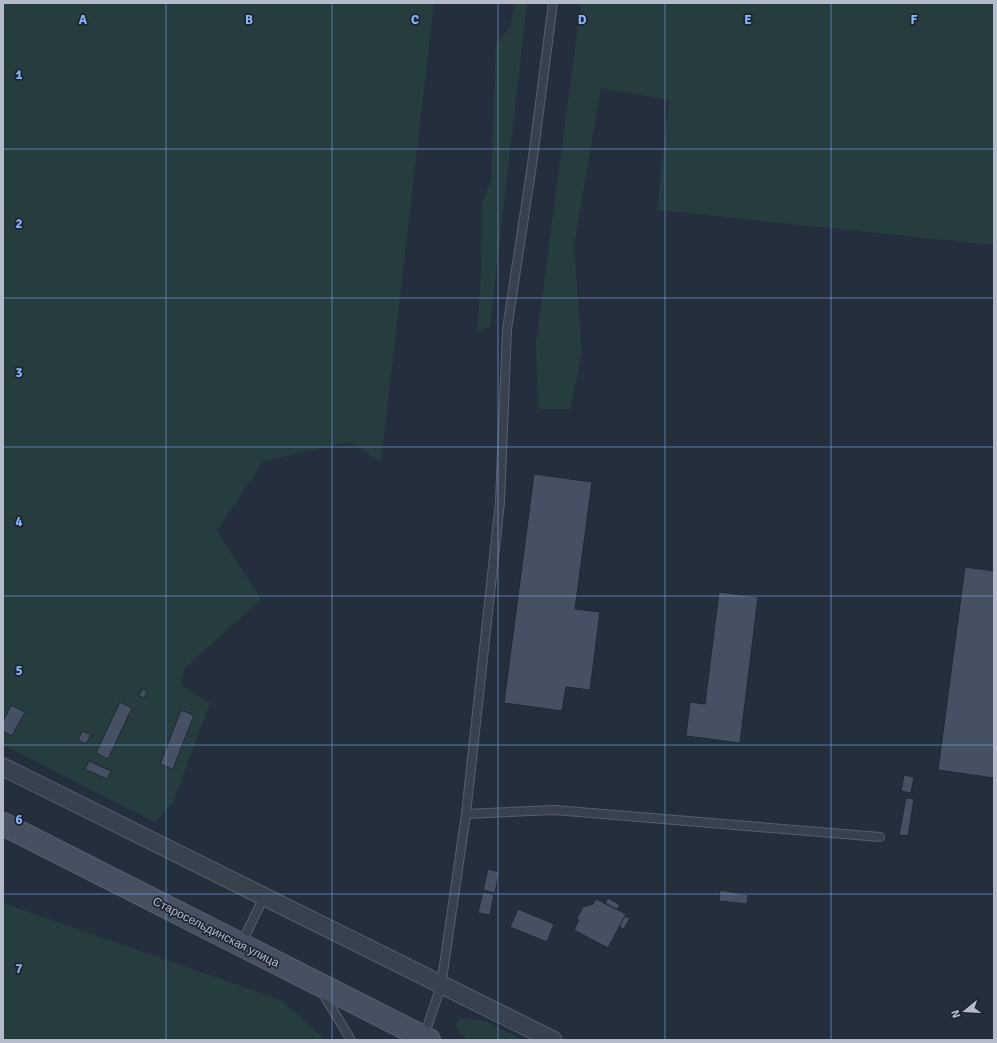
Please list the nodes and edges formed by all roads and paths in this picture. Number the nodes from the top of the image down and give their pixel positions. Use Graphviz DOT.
graph roads {
  1 [pos="553,3"];
  2 [pos="3,767"];
  3 [pos="466,814"];
  4 [pos="3,824"];
  5 [pos="880,837"];
  6 [pos="264,897"];
  7 [pos="241,945"];
  8 [pos="316,983"];
  9 [pos="441,986"];
  10 [pos="426,1039"];
  11 [pos="351,1040"];
  12 [pos="553,1040"];
  1 -- 3 [label="lane"];
  2 -- 6 [label="street"];
  3 -- 5 [label="lane"];
  3 -- 9 [label="lane"];
  4 -- 7 [label="main road, Старосельдинская улица"];
  6 -- 7 [label="lane"];
  6 -- 9 [label="street"];
  7 -- 8 [label="main road, Старосельдинская улица"];
  8 -- 10 [label="main road, Старосельдинская улица"];
  8 -- 11 [label="lane"];
  9 -- 10 [label="lane"];
  9 -- 12 [label="street"];
}
